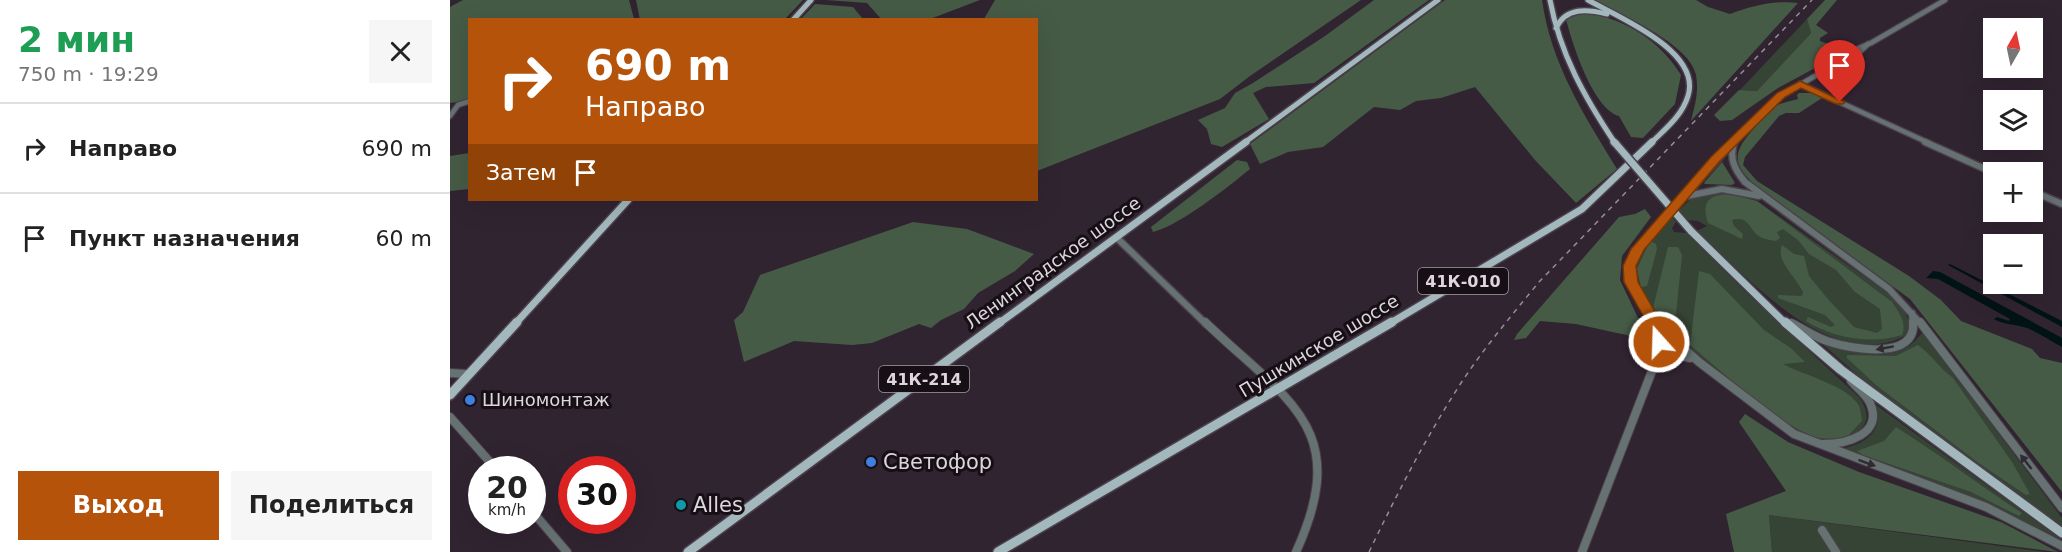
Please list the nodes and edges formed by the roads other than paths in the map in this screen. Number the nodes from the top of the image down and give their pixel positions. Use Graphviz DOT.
graph roads {
  1 [pos="810,0"];
  2 [pos="1438,0"];
  3 [pos="1550,0"];
  4 [pos="1588,0"];
  5 [pos="1945,0"];
  6 [pos="795,18"];
  7 [pos="1623,19"];
  8 [pos="1555,28"];
  9 [pos="1868,44"];
  10 [pos="1839,56"];
  11 [pos="1851,60"];
  12 [pos="1829,63"];
  13 [pos="1839,68"];
  14 [pos="1817,75"];
  15 [pos="1800,84"];
  16 [pos="468,102"];
  17 [pos="450,116"];
  18 [pos="1736,140"];
  19 [pos="1983,168"];
  20 [pos="2043,196"];
  21 [pos="1683,197"];
  22 [pos="1762,197"];
  23 [pos="627,201"];
  24 [pos="2062,204"];
  25 [pos="1117,238"];
  26 [pos="1911,310"];
  27 [pos="1781,319"];
  28 [pos="1655,324"];
  29 [pos="1657,358"];
  30 [pos="1699,362"];
  31 [pos="1841,370"];
  32 [pos="450,373"];
  33 [pos="467,374"];
  34 [pos="1276,390"];
  35 [pos="450,394"];
  36 [pos="450,417"];
  37 [pos="1812,443"];
  38 [pos="485,456"];
  39 [pos="2062,508"];
  40 [pos="546,527"];
  41 [pos="1822,531"];
  42 [pos="2062,533"];
  43 [pos="2062,546"];
  44 [pos="567,552"];
  45 [pos="687,552"];
  46 [pos="998,552"];
  47 [pos="1296,552"];
  48 [pos="1582,552"];
  49 [pos="1836,552"];
  1 -- 6 [label="main road"];
  2 -- 25 [label="main road, Ленинградское шоссе / 41К-214"];
  3 -- 8 [label="main road"];
  4 -- 7 [label="main road"];
  5 -- 9 [label="street"];
  7 -- 8 [label="main road"];
  7 -- 34 [label="main road, Пушкинское шоссе / 41К-010"];
  8 -- 27 [label="main road, bridge"];
  9 -- 10 [label="street"];
  9 -- 11 [label="street"];
  10 -- 11 [label="street"];
  10 -- 12 [label="street"];
  11 -- 13 [label="street"];
  12 -- 13 [label="street"];
  12 -- 14 [label="street"];
  13 -- 14 [label="street"];
  14 -- 15 [label="street"];
  15 -- 18 [label="street"];
  15 -- 19 [label="street"];
  16 -- 17 [label="street"];
  18 -- 21 [label="street"];
  18 -- 22 [label="street"];
  20 -- 24 [label="street"];
  21 -- 22 [label="street"];
  21 -- 28 [label="street"];
  22 -- 26 [label="street"];
  23 -- 33 [label="main road"];
  25 -- 34 [label="street"];
  25 -- 45 [label="main road, Ленинградское шоссе / 41К-214"];
  26 -- 27 [label="street, one-way"];
  39 -- 26 [label="street, one-way"];
  27 -- 31 [label="main road"];
  28 -- 29 [label="street"];
  28 -- 30 [label="street"];
  29 -- 30 [label="street"];
  29 -- 48 [label="street"];
  30 -- 37 [label="street"];
  31 -- 37 [label="street"];
  31 -- 42 [label="main road"];
  32 -- 33 [label="street"];
  33 -- 35 [label="main road"];
  34 -- 46 [label="main road, Пушкинское шоссе / 41К-010"];
  34 -- 47 [label="street"];
  36 -- 38 [label="street"];
  37 -- 43 [label="street, one-way"];
  40 -- 44 [label="street"];
  41 -- 49 [label="street"];
}
